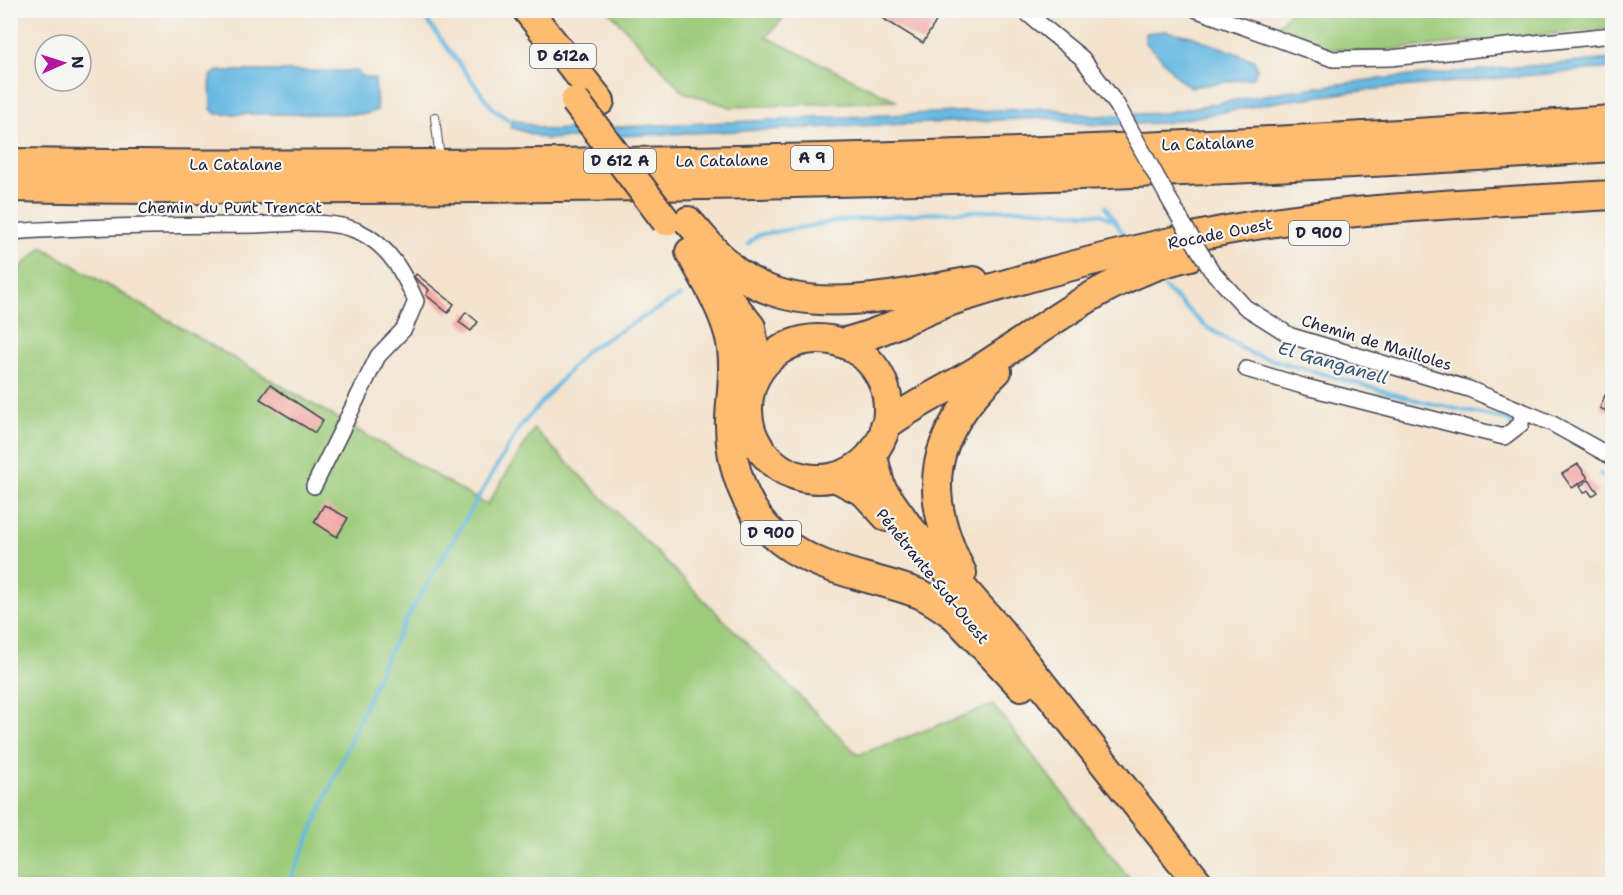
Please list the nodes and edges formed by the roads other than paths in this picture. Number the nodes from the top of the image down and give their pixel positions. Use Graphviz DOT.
graph roads {
  1 [pos="507,10"];
  2 [pos="527,10"];
  3 [pos="1023,10"];
  4 [pos="1197,10"];
  5 [pos="1612,35"];
  6 [pos="588,101"];
  7 [pos="435,117"];
  8 [pos="1612,120"];
  9 [pos="1612,147"];
  10 [pos="10,163"];
  11 [pos="440,164"];
  12 [pos="10,187"];
  13 [pos="1612,195"];
  14 [pos="1612,213"];
  15 [pos="676,221"];
  16 [pos="10,232"];
  17 [pos="690,252"];
  18 [pos="1103,259"];
  19 [pos="1044,326"];
  20 [pos="805,340"];
  21 [pos="841,343"];
  22 [pos="1246,369"];
  23 [pos="758,372"];
  24 [pos="1522,411"];
  25 [pos="885,426"];
  26 [pos="872,453"];
  27 [pos="1612,457"];
  28 [pos="836,477"];
  29 [pos="314,486"];
  30 [pos="1001,632"];
  31 [pos="1021,686"];
  32 [pos="1175,885"];
  33 [pos="1199,885"];
  1 -- 6 [label="highway, D 612a"];
  2 -- 6 [label="highway, D 612a"];
  3 -- 24 [label="street, Chemin de Mailloles, bridge"];
  4 -- 5 [label="street"];
  6 -- 15 [label="highway, D 612 A, bridge"];
  7 -- 11 [label="lane"];
  8 -- 11 [label="highway, La Catalane / A 9"];
  9 -- 12 [label="highway, La Catalane / A 9"];
  10 -- 11 [label="highway, La Catalane / A 9"];
  13 -- 18 [label="highway, Rocade Ouest / D 900"];
  14 -- 19 [label="highway, Rocade Ouest / D 900"];
  15 -- 17 [label="highway, Pénétrante Sud-Ouest"];
  15 -- 18 [label="highway"];
  15 -- 20 [label="highway"];
  16 -- 29 [label="street, Chemin du Punt Trencat"];
  17 -- 23 [label="highway, Pénétrante Sud-Ouest"];
  17 -- 31 [label="highway, Pénétrante Sud-Ouest / D 900"];
  18 -- 21 [label="highway, Rocade Ouest / D 900"];
  19 -- 25 [label="highway, Rocade Ouest / D 900"];
  19 -- 30 [label="highway"];
  20 -- 21 [label="highway, Rocade Ouest"];
  20 -- 23 [label="highway, Rocade Ouest"];
  21 -- 25 [label="highway, Rocade Ouest"];
  22 -- 24 [label="street"];
  23 -- 28 [label="highway, Rocade Ouest"];
  24 -- 27 [label="street, Chemin de Mailloles"];
  25 -- 26 [label="highway, Rocade Ouest"];
  26 -- 28 [label="highway, Rocade Ouest"];
  26 -- 30 [label="highway"];
  28 -- 31 [label="highway, Pénétrante Sud-Ouest / D 900"];
  30 -- 33 [label="highway"];
  31 -- 32 [label="highway, Pénétrante Sud-Ouest / D 900"];
}
